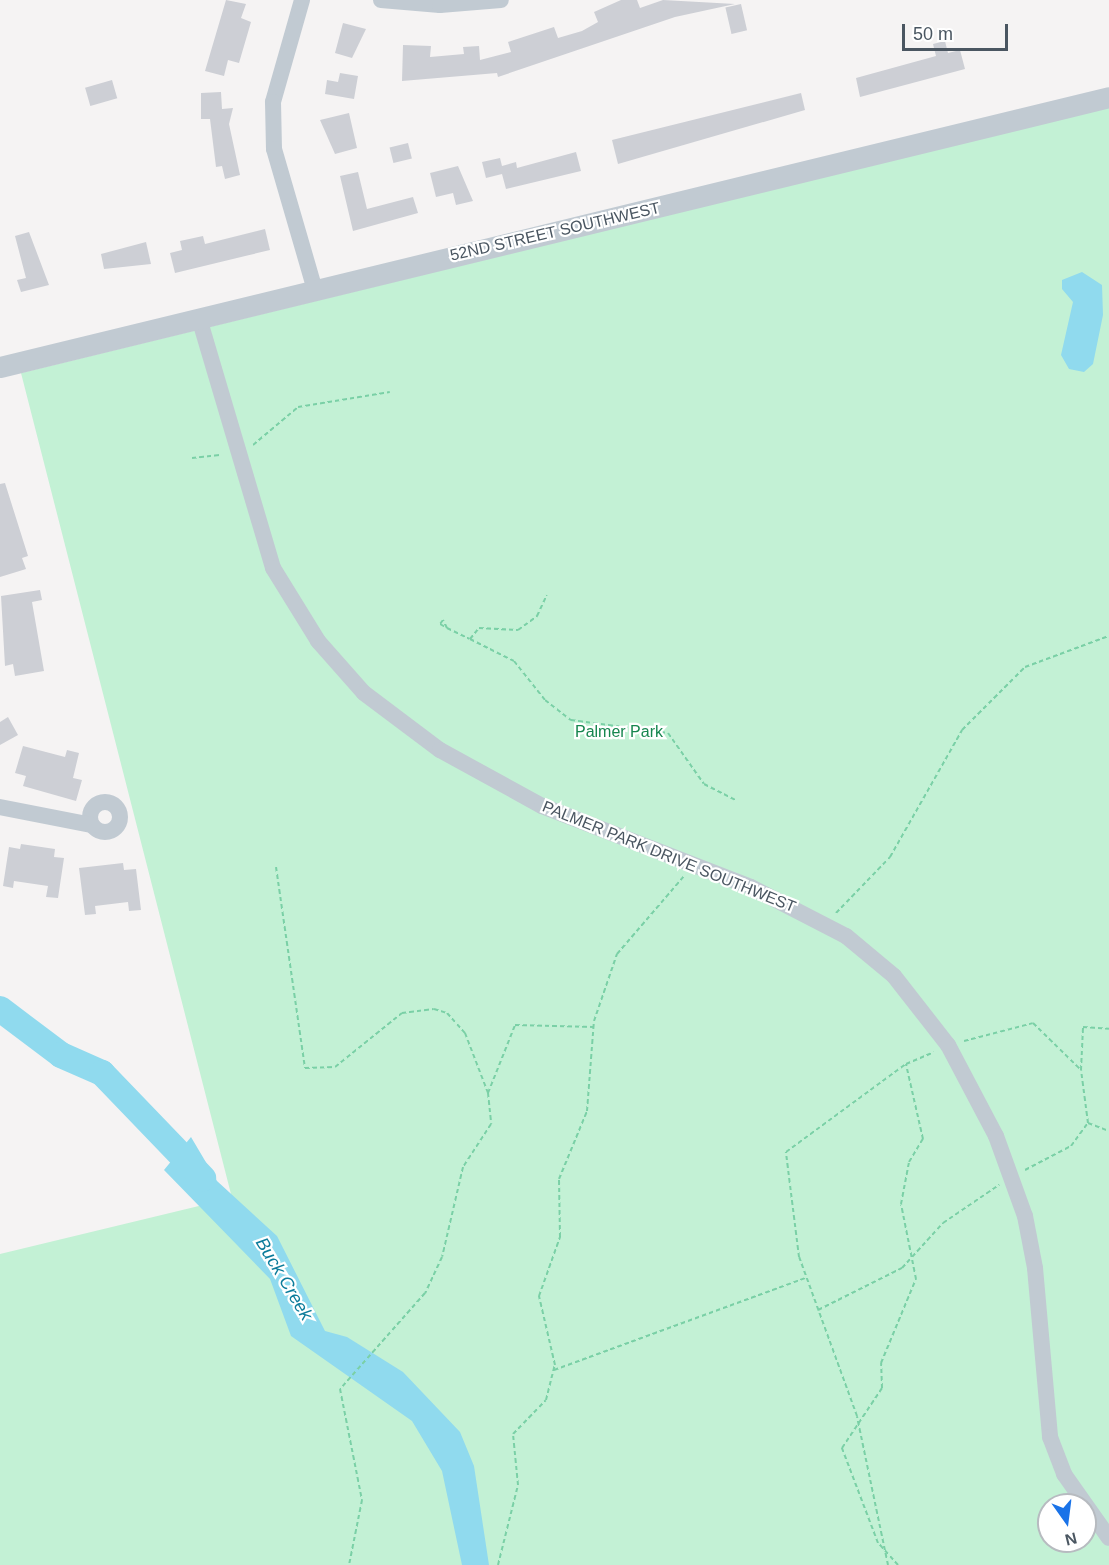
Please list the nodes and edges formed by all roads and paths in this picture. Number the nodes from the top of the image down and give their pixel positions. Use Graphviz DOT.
graph roads {
  1 [pos="302,0"];
  2 [pos="381,0"];
  3 [pos="501,0"];
  4 [pos="1109,97"];
  5 [pos="315,290"];
  6 [pos="200,318"];
  7 [pos="0,367"];
  8 [pos="390,392"];
  9 [pos="235,453"];
  10 [pos="192,459"];
  11 [pos="547,595"];
  12 [pos="447,628"];
  13 [pos="1109,636"];
  14 [pos="470,639"];
  15 [pos="735,800"];
  16 [pos="0,807"];
  17 [pos="92,825"];
  18 [pos="693,865"];
  19 [pos="276,867"];
  20 [pos="826,924"];
  21 [pos="594,1027"];
  22 [pos="1109,1029"];
  23 [pos="948,1045"];
  24 [pos="906,1064"];
  25 [pos="1081,1070"];
  26 [pos="488,1093"];
  27 [pos="1088,1123"];
  28 [pos="1109,1131"];
  29 [pos="1011,1177"];
  30 [pos="911,1258"];
  31 [pos="806,1278"];
  32 [pos="818,1310"];
  33 [pos="554,1370"];
  34 [pos="859,1423"];
  35 [pos="1109,1538"];
  36 [pos="886,1551"];
  37 [pos="349,1565"];
  38 [pos="498,1565"];
  39 [pos="888,1565"];
  40 [pos="898,1565"];
  1 -- 5 [label="street"];
  2 -- 3 [label="street"];
  4 -- 5 [label="street, 52ND STREET SOUTHWEST"];
  5 -- 6 [label="street, 52ND STREET SOUTHWEST"];
  6 -- 7 [label="street, 52ND STREET SOUTHWEST"];
  6 -- 9 [label="street, PALMER PARK DRIVE SOUTHWEST"];
  8 -- 9 [label="path"];
  9 -- 10 [label="path"];
  9 -- 18 [label="street, PALMER PARK DRIVE SOUTHWEST"];
  11 -- 14 [label="path"];
  12 -- 14 [label="path"];
  13 -- 20 [label="path"];
  14 -- 15 [label="path"];
  16 -- 17 [label="street"];
  18 -- 20 [label="street, PALMER PARK DRIVE SOUTHWEST"];
  18 -- 21 [label="path"];
  19 -- 26 [label="path"];
  20 -- 23 [label="street, PALMER PARK DRIVE SOUTHWEST"];
  21 -- 26 [label="path"];
  21 -- 33 [label="path"];
  22 -- 25 [label="path"];
  23 -- 24 [label="path"];
  23 -- 25 [label="path"];
  23 -- 29 [label="street, PALMER PARK DRIVE SOUTHWEST"];
  24 -- 30 [label="path"];
  24 -- 31 [label="path"];
  25 -- 27 [label="path"];
  26 -- 37 [label="path"];
  27 -- 28 [label="path"];
  27 -- 29 [label="path"];
  29 -- 30 [label="path"];
  29 -- 35 [label="street, PALMER PARK DRIVE SOUTHWEST"];
  30 -- 32 [label="path"];
  30 -- 34 [label="path"];
  31 -- 32 [label="path"];
  31 -- 33 [label="path"];
  32 -- 34 [label="path"];
  33 -- 38 [label="path"];
  34 -- 36 [label="path"];
  34 -- 36 [label="path"];
  36 -- 39 [label="path"];
  36 -- 40 [label="path"];
}
